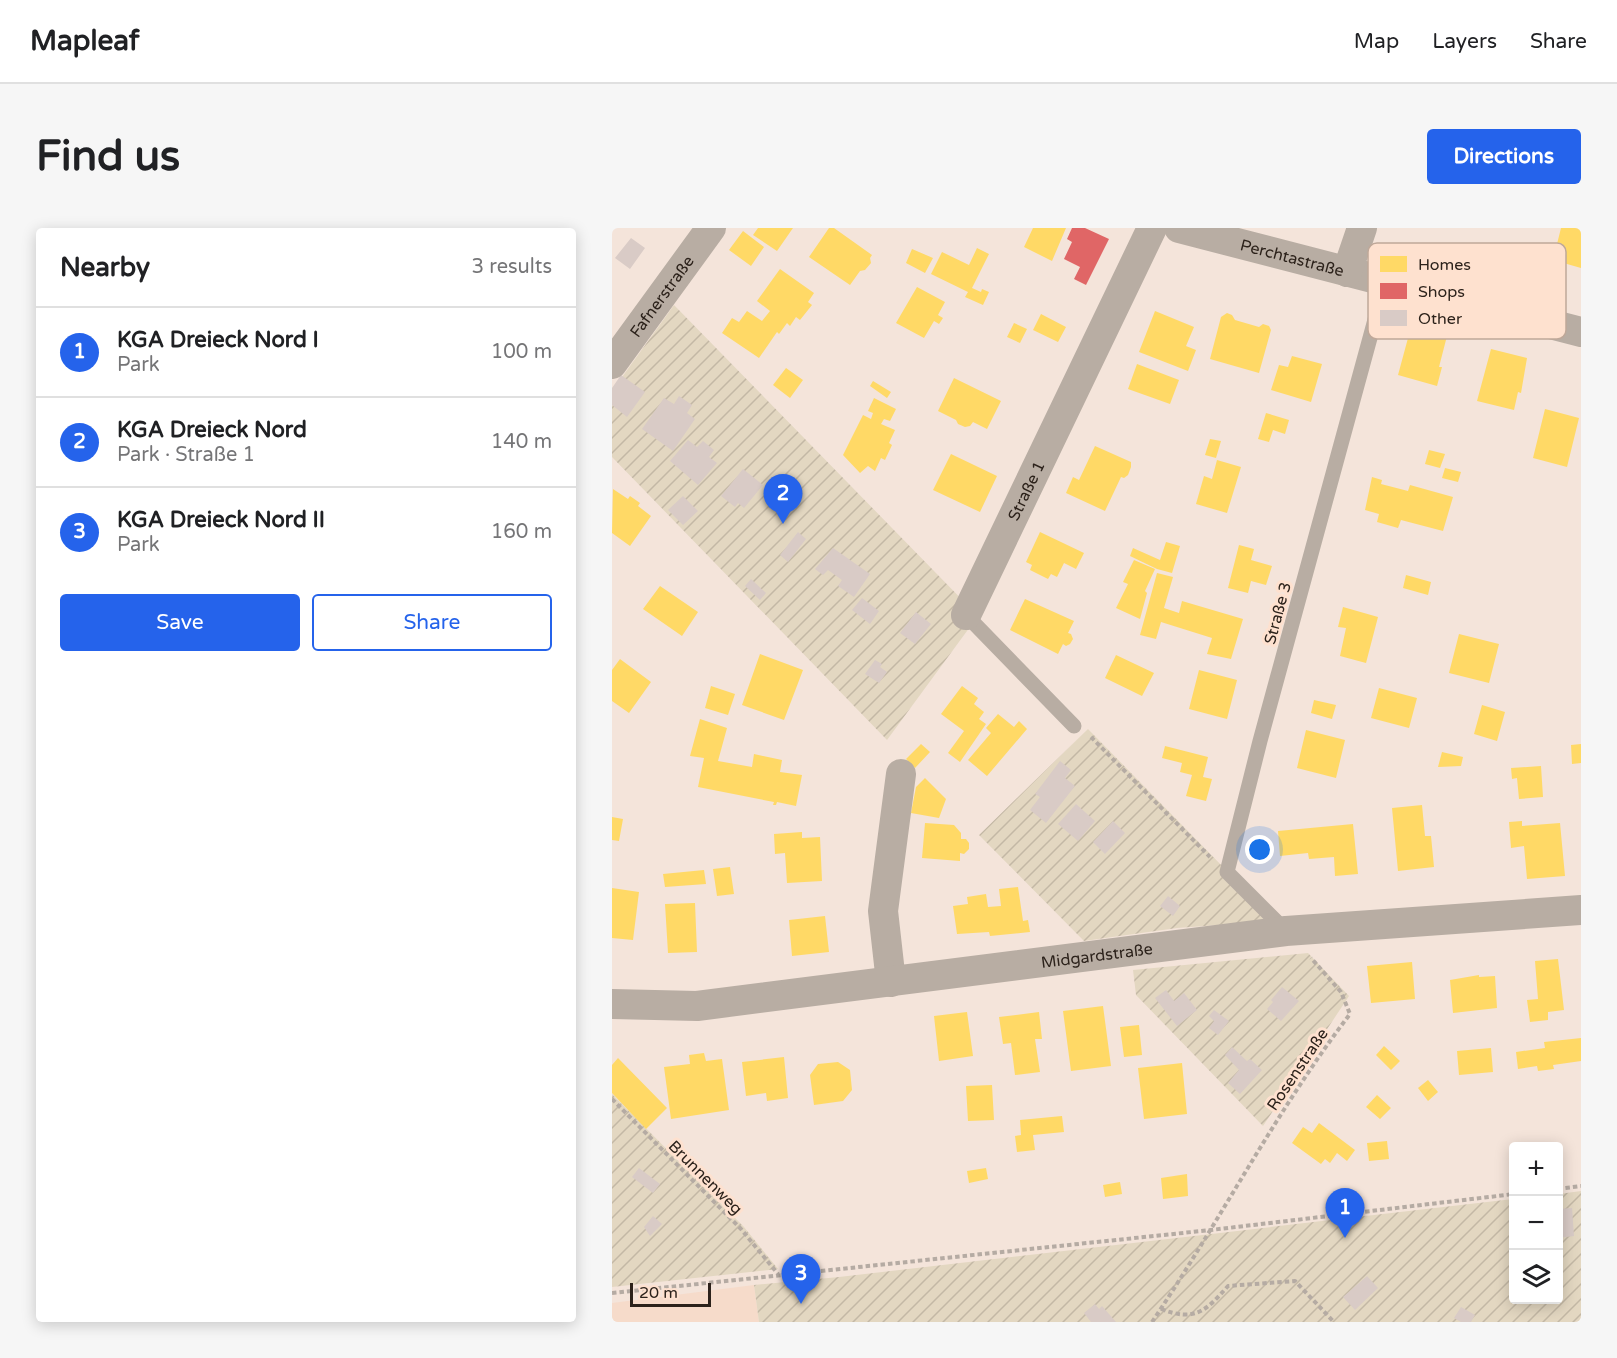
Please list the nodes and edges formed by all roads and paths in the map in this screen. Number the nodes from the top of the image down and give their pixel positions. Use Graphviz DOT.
graph roads {
  1 [pos="711,228"];
  2 [pos="1152,228"];
  3 [pos="1179,228"];
  4 [pos="1362,228"];
  5 [pos="1347,272"];
  6 [pos="1368,278"];
  7 [pos="1566,328"];
  8 [pos="1581,332"];
  9 [pos="1370,339"];
  10 [pos="612,364"];
  11 [pos="966,615"];
  12 [pos="1074,726"];
  13 [pos="901,774"];
  14 [pos="1227,872"];
  15 [pos="1581,910"];
  16 [pos="1286,931"];
  17 [pos="891,982"];
  18 [pos="612,1004"];
  19 [pos="612,1099"];
  20 [pos="1581,1186"];
  21 [pos="1563,1188"];
  22 [pos="1509,1195"];
  23 [pos="1211,1230"];
  24 [pos="778,1275"];
  25 [pos="612,1293"];
  26 [pos="1161,1309"];
  27 [pos="1152,1322"];
  28 [pos="1334,1322"];
  1 -- 10 [label="street, Fafnerstraße"];
  2 -- 11 [label="street, Straße 1"];
  3 -- 5 [label="street, Perchtastraße"];
  4 -- 5 [label="street"];
  5 -- 6 [label="street, Perchtastraße"];
  7 -- 8 [label="street, Perchtastraße"];
  9 -- 14 [label="lane, Straße 3"];
  11 -- 12 [label="lane, Straße 1"];
  12 -- 14 [label="path"];
  13 -- 17 [label="street"];
  14 -- 16 [label="lane"];
  15 -- 16 [label="street, Midgardstraße"];
  16 -- 17 [label="street, Midgardstraße"];
  16 -- 23 [label="path, Rosenstraße"];
  17 -- 18 [label="street, Midgardstraße"];
  19 -- 24 [label="path, Brunnenweg"];
  20 -- 21 [label="path"];
  22 -- 23 [label="path"];
  23 -- 24 [label="path"];
  23 -- 26 [label="path"];
  24 -- 25 [label="path"];
  26 -- 27 [label="path"];
  26 -- 28 [label="path"];
}
